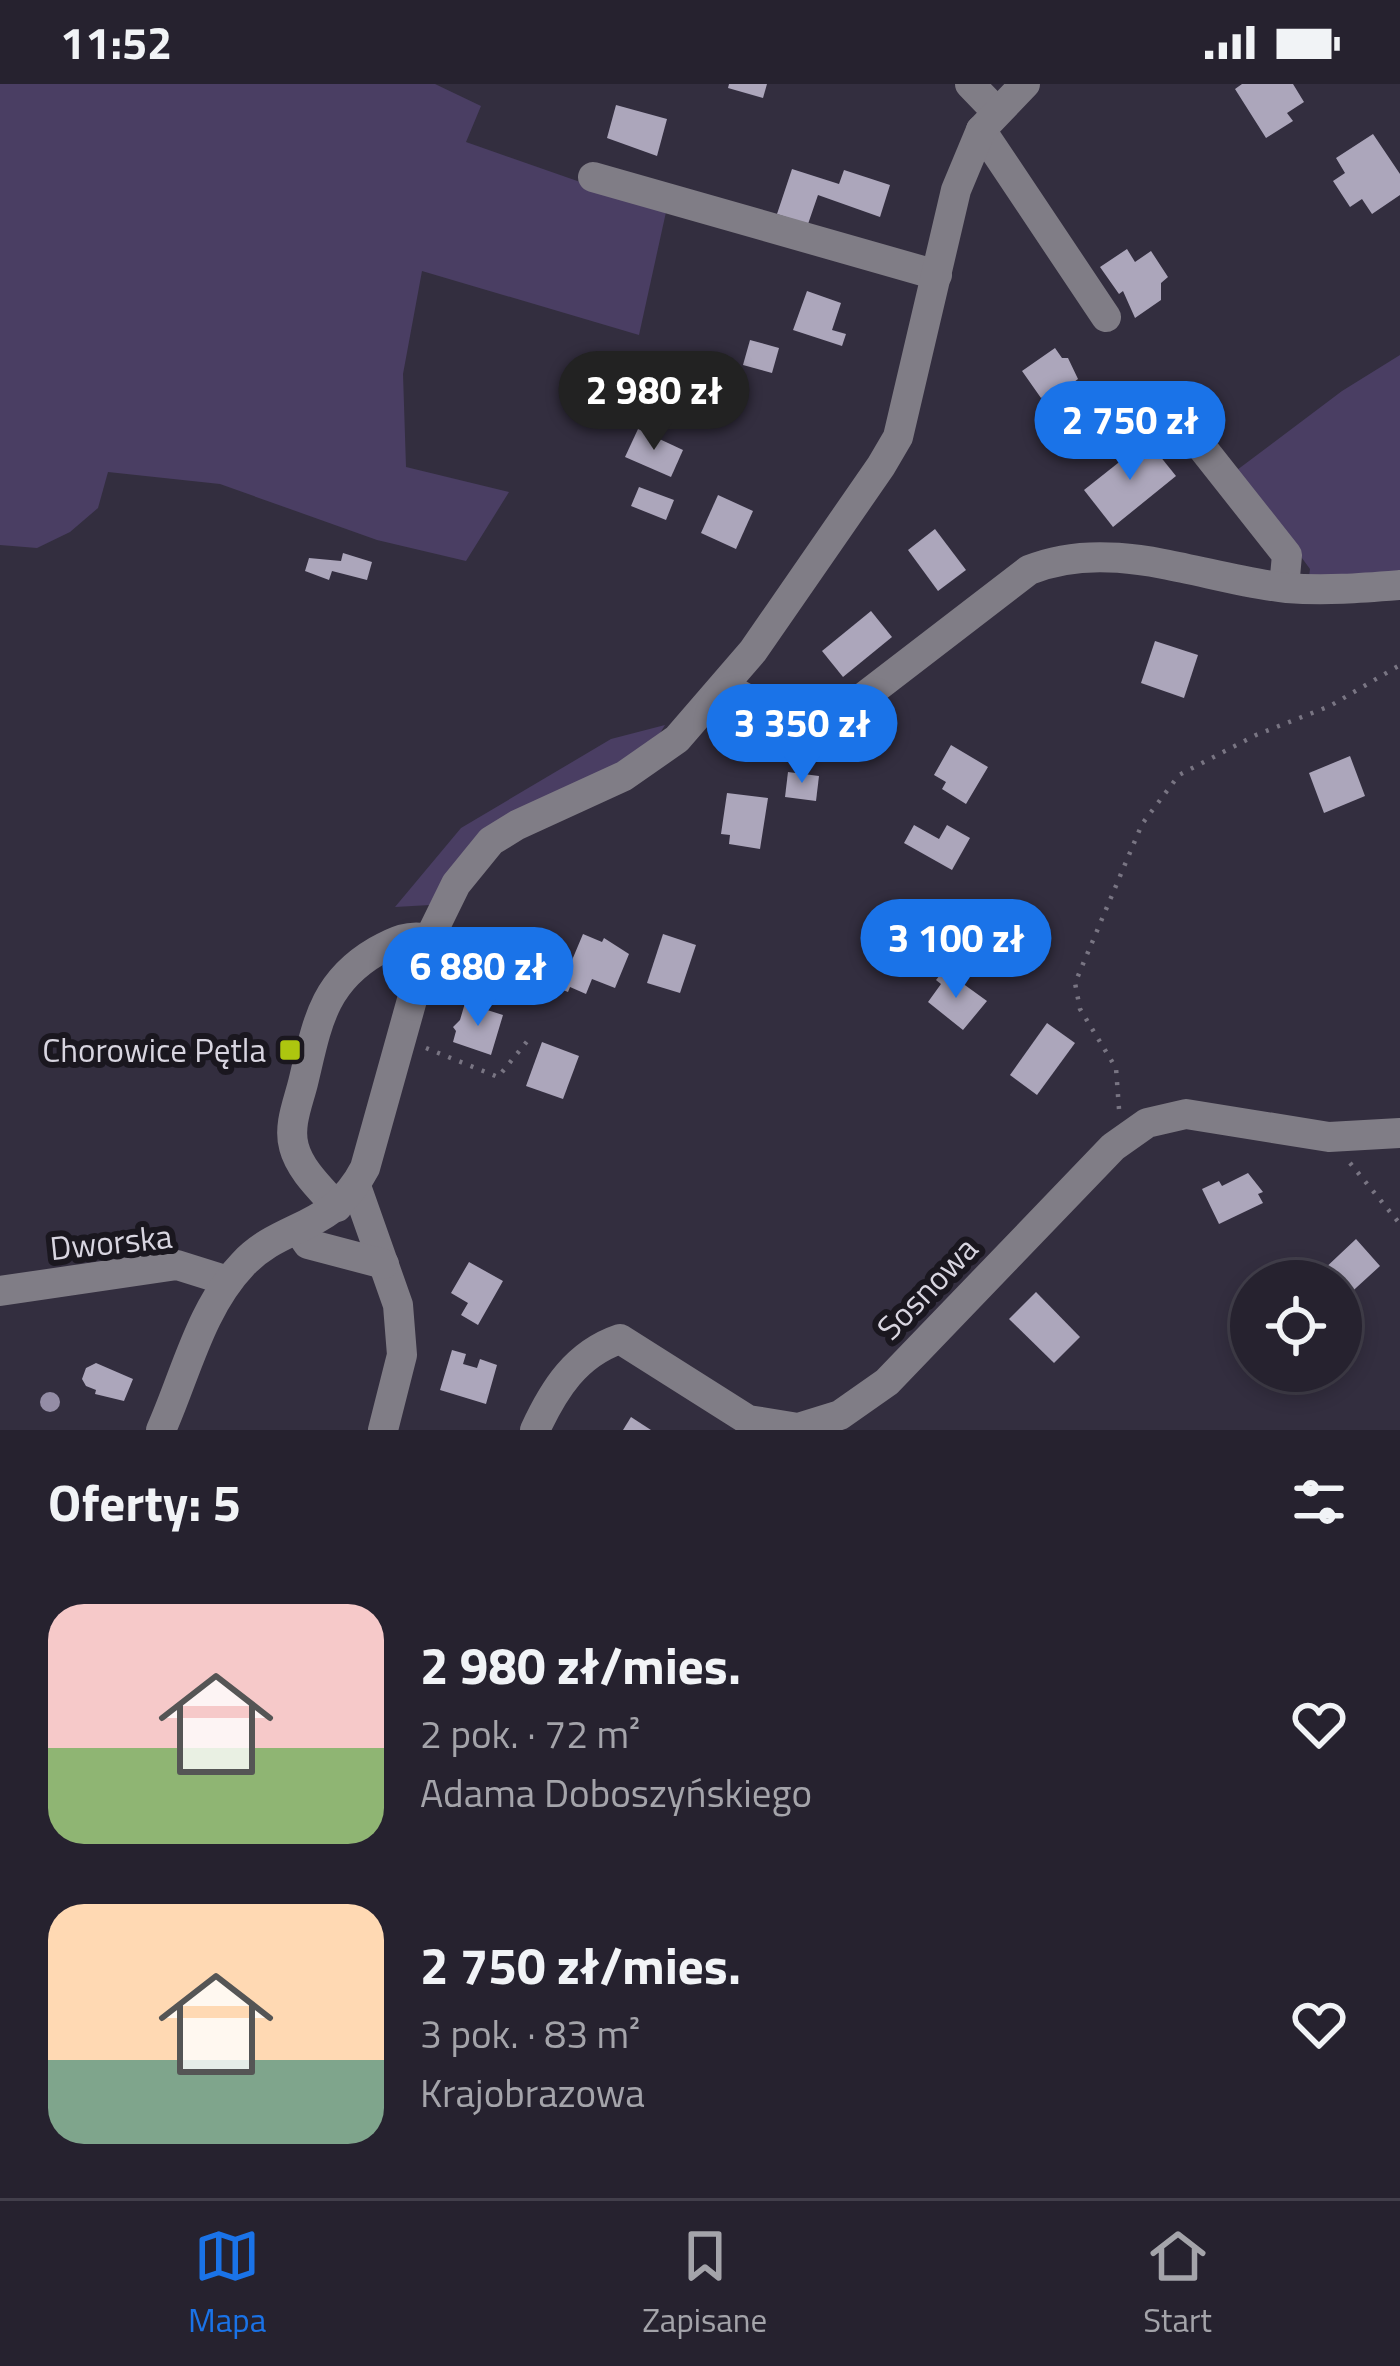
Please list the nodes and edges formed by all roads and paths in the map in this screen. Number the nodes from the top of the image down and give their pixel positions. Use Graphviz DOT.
graph roads {
  1 [pos="970,84"];
  2 [pos="1025,84"];
  3 [pos="988,120"];
  4 [pos="593,177"];
  5 [pos="937,275"];
  6 [pos="1106,317"];
  7 [pos="1170,407"];
  8 [pos="1400,585"];
  9 [pos="1284,587"];
  10 [pos="1400,665"];
  11 [pos="724,686"];
  12 [pos="429,939"];
  13 [pos="404,1039"];
  14 [pos="529,1040"];
  15 [pos="1400,1133"];
  16 [pos="1328,1137"];
  17 [pos="1113,1147"];
  18 [pos="346,1197"];
  19 [pos="1400,1224"];
  20 [pos="298,1231"];
  21 [pos="384,1264"];
  22 [pos="228,1281"];
  23 [pos="0,1292"];
  24 [pos="161,1430"];
  25 [pos="383,1430"];
  26 [pos="536,1430"];
  1 -- 3 [label="street"];
  2 -- 3 [label="street"];
  3 -- 5 [label="street"];
  3 -- 6 [label="street"];
  4 -- 5 [label="street"];
  5 -- 11 [label="street"];
  7 -- 9 [label="street"];
  8 -- 9 [label="street"];
  9 -- 11 [label="street"];
  10 -- 17 [label="path"];
  11 -- 12 [label="street"];
  12 -- 13 [label="street"];
  12 -- 18 [label="street"];
  13 -- 14 [label="path"];
  13 -- 18 [label="street"];
  15 -- 16 [label="street, Sosnowa"];
  16 -- 17 [label="street, Sosnowa"];
  16 -- 19 [label="path"];
  17 -- 26 [label="street, Sosnowa"];
  18 -- 20 [label="street"];
  18 -- 21 [label="street"];
  20 -- 21 [label="street"];
  20 -- 22 [label="street"];
  21 -- 25 [label="street"];
  22 -- 23 [label="street, Dworska"];
  22 -- 24 [label="street"];
}
